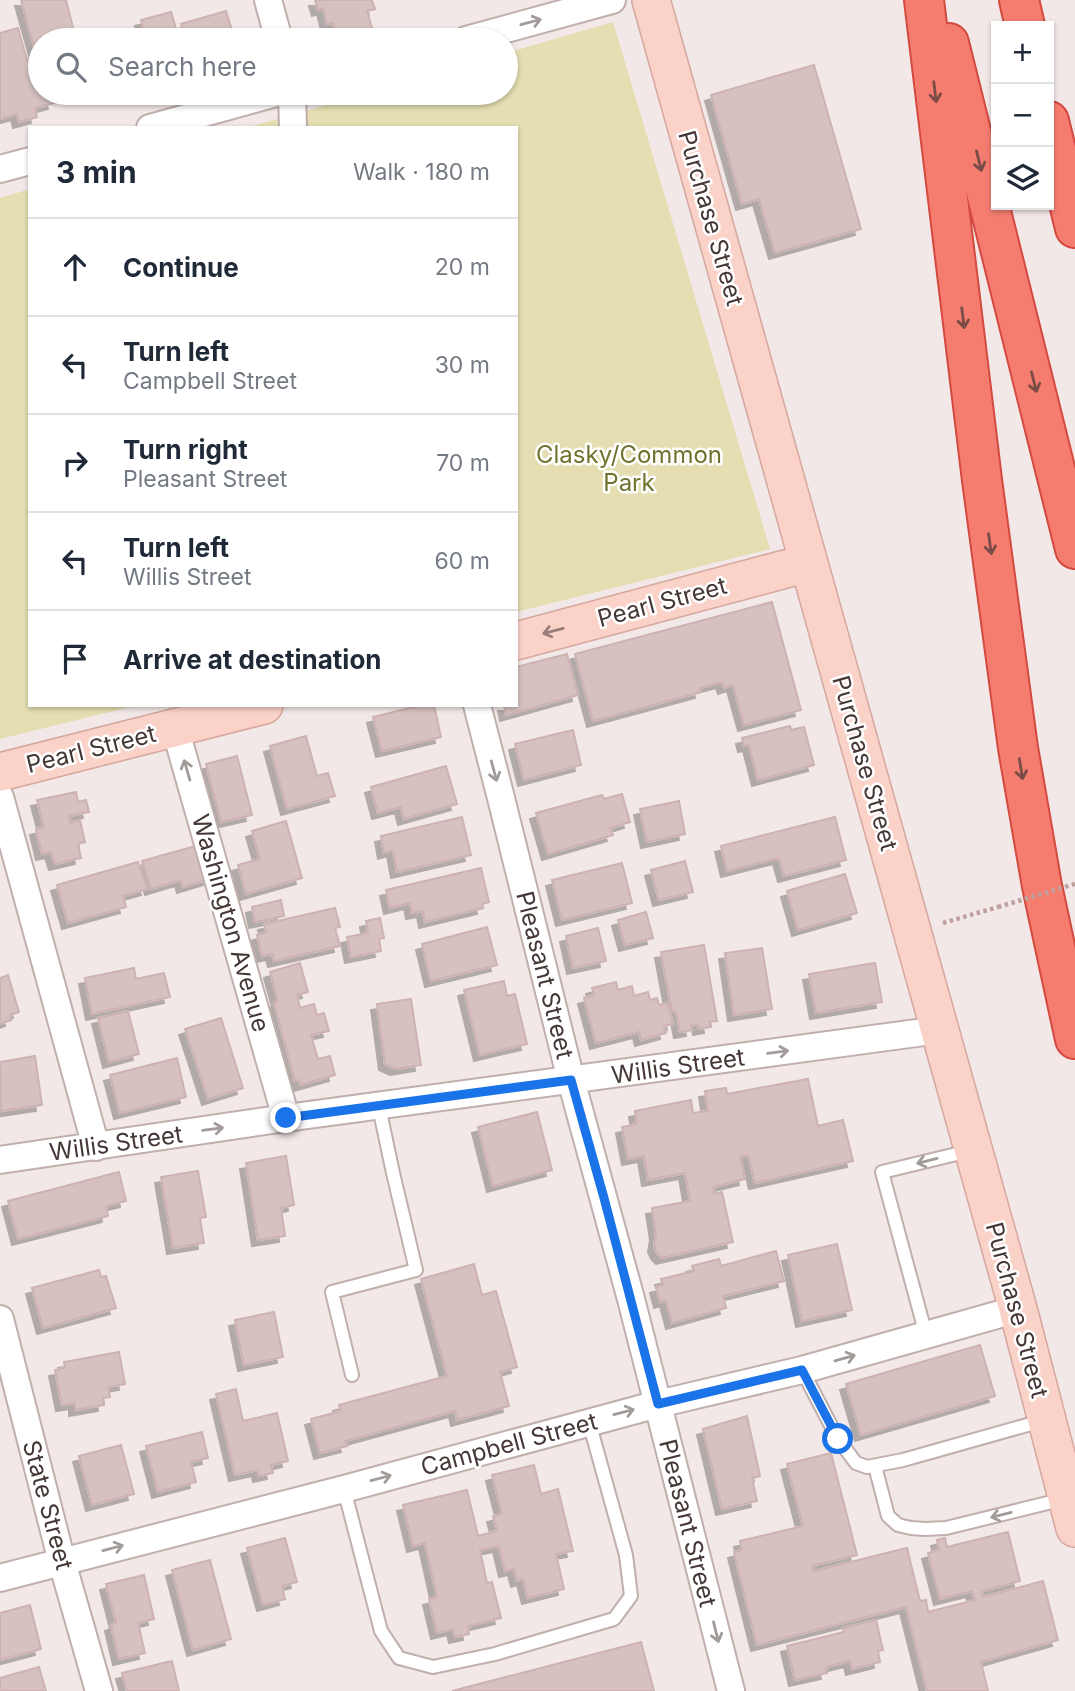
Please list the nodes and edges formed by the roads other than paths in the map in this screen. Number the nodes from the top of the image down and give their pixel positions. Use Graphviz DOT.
graph roads {
  1 [pos="268,0"];
  2 [pos="611,0"];
  3 [pos="650,0"];
  4 [pos="924,0"];
  5 [pos="939,0"];
  6 [pos="1019,0"];
  7 [pos="1024,21"];
  8 [pos="276,28"];
  9 [pos="510,28"];
  10 [pos="233,105"];
  11 [pos="292,105"];
  12 [pos="157,126"];
  13 [pos="293,126"];
  14 [pos="1054,142"];
  15 [pos="28,162"];
  16 [pos="0,169"];
  17 [pos="1075,228"];
  18 [pos="1075,550"];
  19 [pos="808,563"];
  20 [pos="518,640"];
  21 [pos="256,707"];
  22 [pos="478,707"];
  23 [pos="175,728"];
  24 [pos="0,772"];
  25 [pos="0,797"];
  26 [pos="939,1030"];
  27 [pos="1075,1039"];
  28 [pos="571,1080"];
  29 [pos="379,1107"];
  30 [pos="286,1118"];
  31 [pos="96,1147"];
  32 [pos="973,1150"];
  33 [pos="0,1160"];
  34 [pos="1018,1309"];
  35 [pos="0,1319"];
  36 [pos="926,1335"];
  37 [pos="802,1370"];
  38 [pos="352,1375"];
  39 [pos="658,1404"];
  40 [pos="1047,1420"];
  41 [pos="589,1422"];
  42 [pos="875,1465"];
  43 [pos="344,1489"];
  44 [pos="1071,1513"];
  45 [pos="62,1562"];
  46 [pos="0,1578"];
  47 [pos="99,1691"];
  48 [pos="731,1691"];
  1 -- 8 [label="street"];
  9 -- 2 [label="street, one-way"];
  3 -- 19 [label="main road, Purchase Street"];
  4 -- 27 [label="highway, one-way"];
  5 -- 18 [label="highway, one-way"];
  6 -- 7 [label="highway"];
  10 -- 12 [label="street"];
  11 -- 13 [label="street"];
  14 -- 17 [label="highway"];
  15 -- 16 [label="street"];
  19 -- 20 [label="main road, Pearl Street, one-way"];
  19 -- 26 [label="main road, Purchase Street"];
  21 -- 23 [label="main road, Pearl Street"];
  22 -- 28 [label="street, Pleasant Street, one-way"];
  23 -- 24 [label="main road, Pearl Street"];
  30 -- 23 [label="street, Washington Avenue, one-way"];
  25 -- 31 [label="street"];
  28 -- 26 [label="street, Willis Street, one-way"];
  26 -- 32 [label="main road, Purchase Street"];
  28 -- 29 [label="street, Willis Street"];
  28 -- 39 [label="street, Pleasant Street"];
  29 -- 30 [label="street, Willis Street"];
  29 -- 38 [label="lane"];
  31 -- 30 [label="street, Willis Street, one-way"];
  31 -- 33 [label="street, Willis Street"];
  32 -- 34 [label="main road, Purchase Street"];
  32 -- 36 [label="lane, one-way"];
  34 -- 36 [label="street, Campbell Street"];
  34 -- 40 [label="main road, Purchase Street"];
  35 -- 45 [label="street, State Street"];
  37 -- 36 [label="street, Campbell Street, one-way"];
  37 -- 39 [label="street, Campbell Street"];
  37 -- 42 [label="lane"];
  41 -- 39 [label="street, Campbell Street, one-way"];
  39 -- 48 [label="street, Pleasant Street, one-way"];
  40 -- 42 [label="lane"];
  40 -- 44 [label="main road, Purchase Street"];
  43 -- 41 [label="street, Campbell Street, one-way"];
  41 -- 43 [label="lane"];
  44 -- 42 [label="lane, one-way"];
  45 -- 43 [label="street, Campbell Street, one-way"];
  45 -- 46 [label="street, Campbell Street"];
  45 -- 47 [label="street, State Street"];
}
